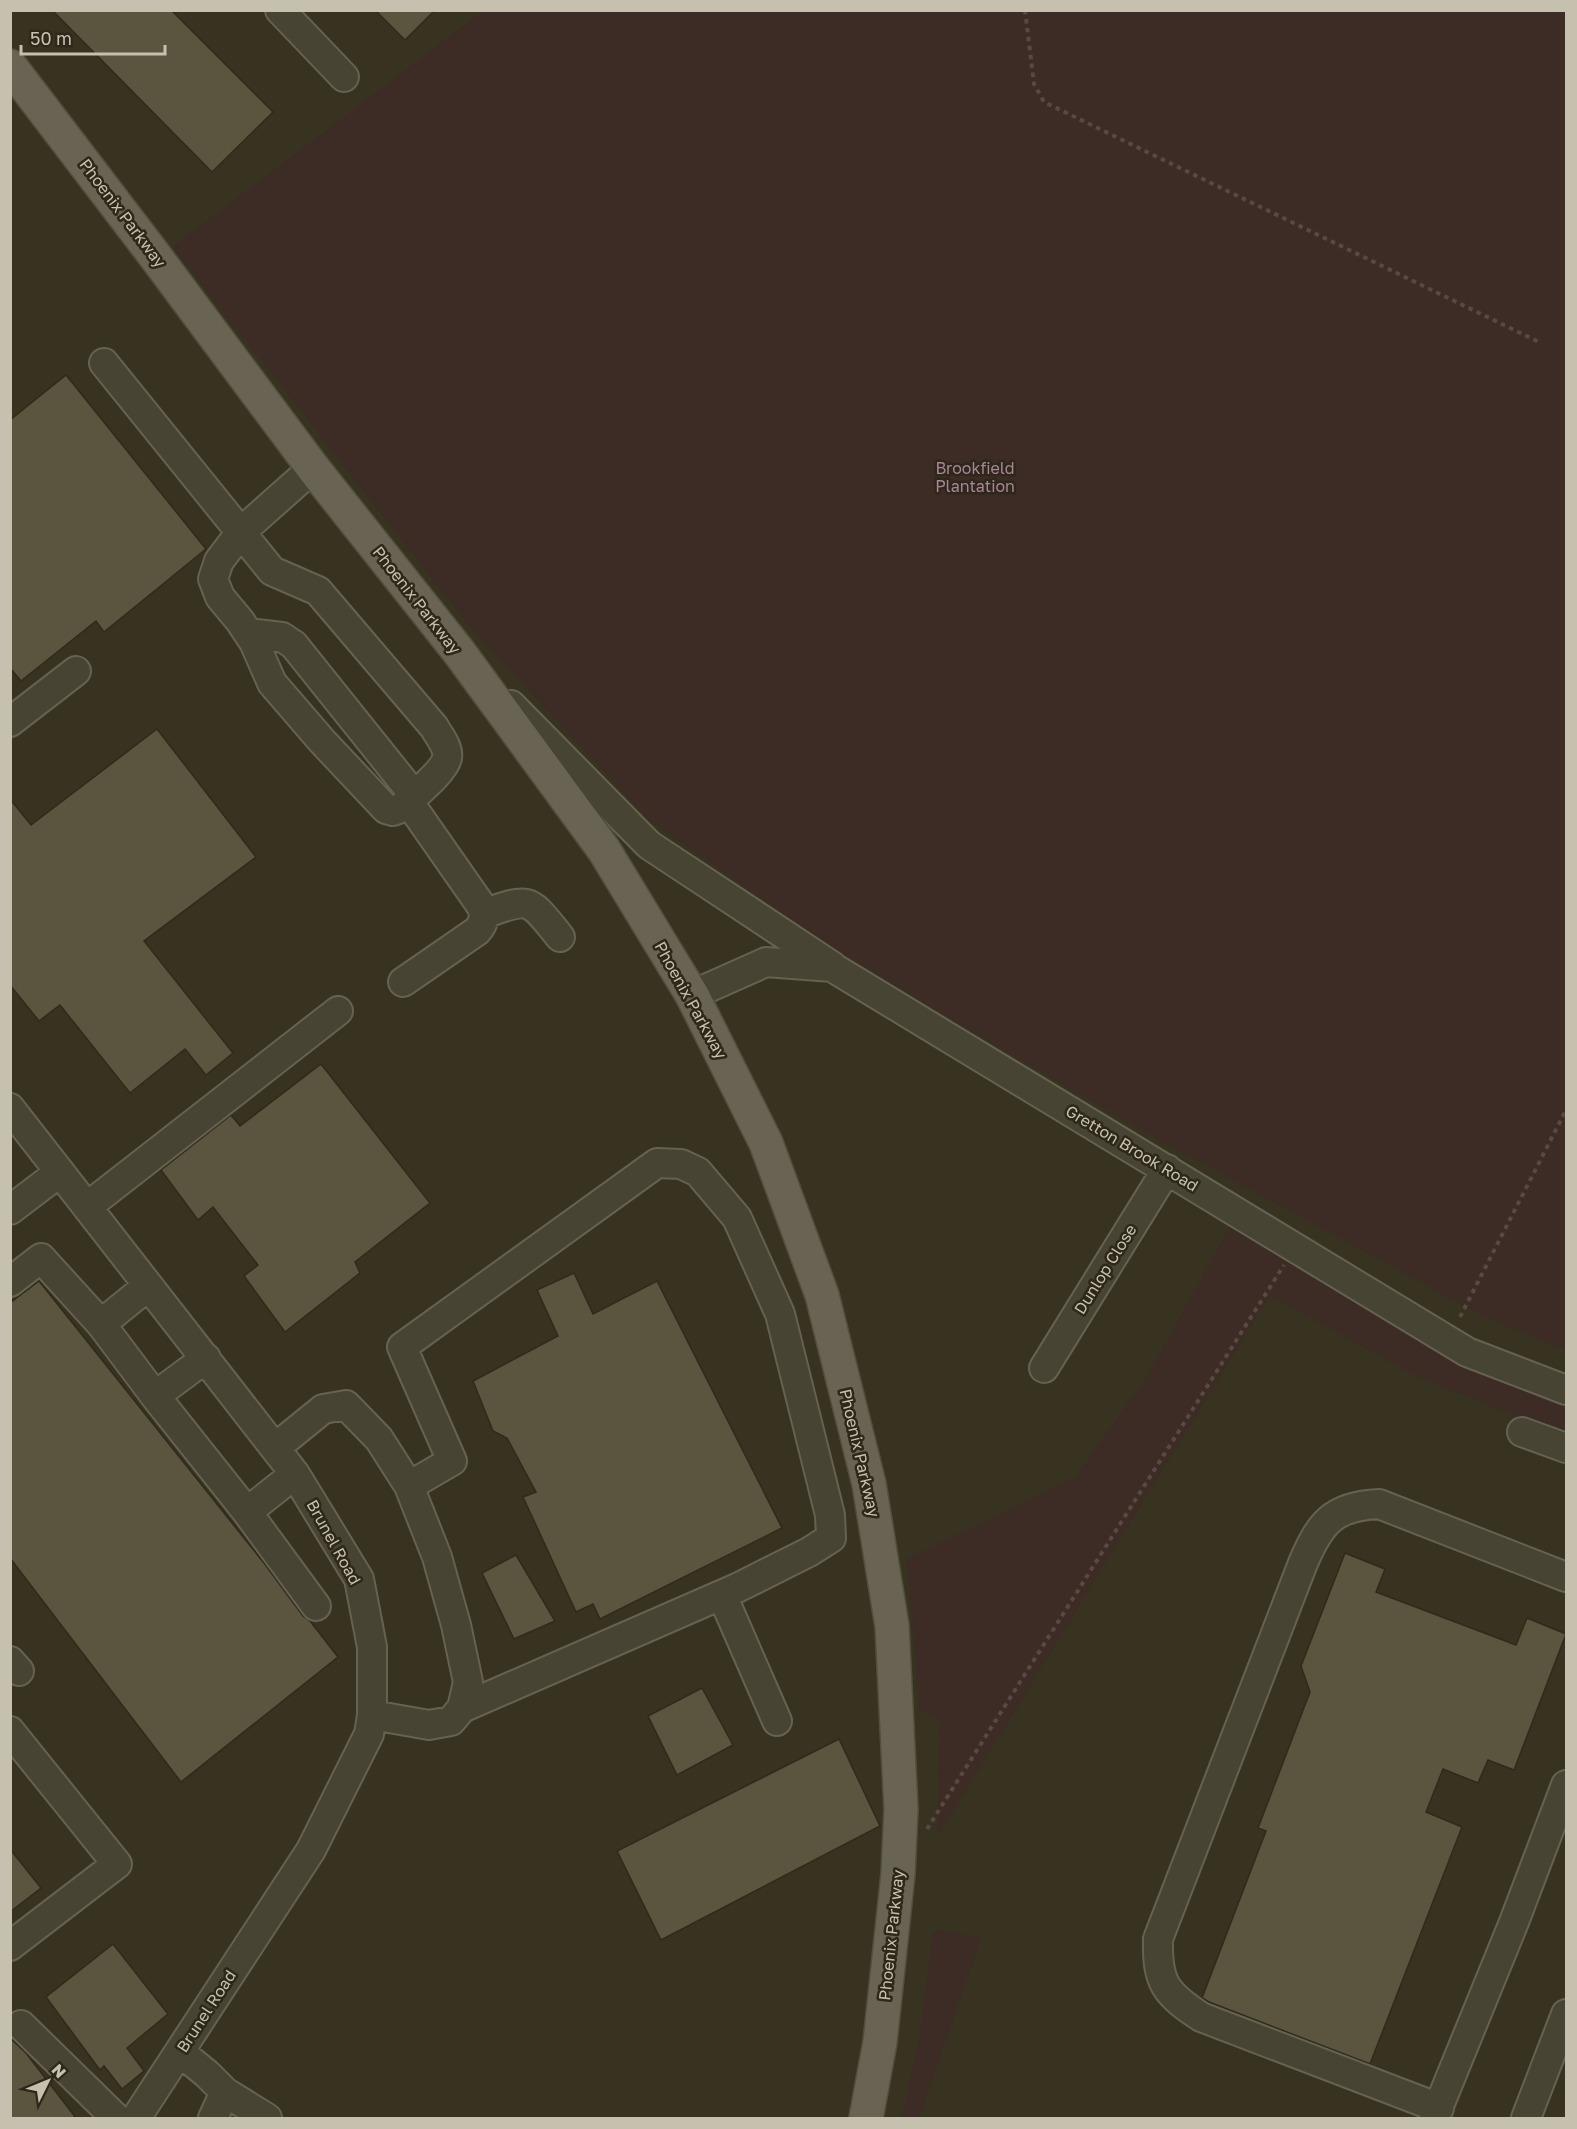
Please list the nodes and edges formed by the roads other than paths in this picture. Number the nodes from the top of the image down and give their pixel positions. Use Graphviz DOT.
graph roads {
  1 [pos="280,10"];
  2 [pos="10,66"];
  3 [pos="344,77"];
  4 [pos="105,363"];
  5 [pos="313,468"];
  6 [pos="241,532"];
  7 [pos="248,633"];
  8 [pos="459,652"];
  9 [pos="76,670"];
  10 [pos="10,722"];
  11 [pos="411,798"];
  12 [pos="484,914"];
  13 [pos="560,937"];
  14 [pos="832,967"];
  15 [pos="403,982"];
  16 [pos="692,995"];
  17 [pos="338,1011"];
  18 [pos="10,1108"];
  19 [pos="1167,1169"];
  20 [pos="60,1172"];
  21 [pos="88,1206"];
  22 [pos="10,1210"];
  23 [pos="10,1282"];
  24 [pos="148,1286"];
  25 [pos="101,1324"];
  26 [pos="206,1358"];
  27 [pos="1044,1368"];
  28 [pos="1566,1390"];
  29 [pos="155,1396"];
  30 [pos="1522,1432"];
  31 [pos="275,1448"];
  32 [pos="1566,1448"];
  33 [pos="295,1474"];
  34 [pos="409,1486"];
  35 [pos="247,1512"];
  36 [pos="1566,1577"];
  37 [pos="722,1595"];
  38 [pos="316,1606"];
  39 [pos="462,1708"];
  40 [pos="372,1715"];
  41 [pos="777,1721"];
  42 [pos="10,1731"];
  43 [pos="1566,1785"];
  44 [pos="10,1946"];
  45 [pos="1566,2014"];
  46 [pos="21,2025"];
  47 [pos="180,2052"];
  48 [pos="225,2092"];
  49 [pos="1437,2113"];
  50 [pos="116,2118"];
  51 [pos="136,2118"];
  52 [pos="213,2118"];
  53 [pos="267,2118"];
  54 [pos="866,2118"];
  55 [pos="1526,2118"];
  1 -- 3 [label="street"];
  2 -- 5 [label="main road, Phoenix Parkway"];
  4 -- 6 [label="street"];
  5 -- 6 [label="street"];
  5 -- 8 [label="main road, Phoenix Parkway"];
  6 -- 7 [label="street"];
  6 -- 11 [label="street"];
  7 -- 11 [label="street"];
  7 -- 11 [label="street"];
  8 -- 14 [label="street"];
  8 -- 16 [label="main road, Phoenix Parkway"];
  9 -- 10 [label="street"];
  11 -- 12 [label="street"];
  12 -- 13 [label="street"];
  12 -- 15 [label="street"];
  14 -- 16 [label="street, Gretton Brook Road"];
  14 -- 19 [label="street, Gretton Brook Road"];
  16 -- 54 [label="main road, Phoenix Parkway"];
  17 -- 21 [label="street"];
  18 -- 20 [label="street, Brunel Road"];
  19 -- 27 [label="street, Dunlop Close"];
  19 -- 28 [label="street, Gretton Brook Road"];
  20 -- 21 [label="street, Brunel Road"];
  20 -- 22 [label="street"];
  21 -- 24 [label="street, Brunel Road"];
  23 -- 25 [label="street"];
  24 -- 25 [label="street"];
  24 -- 26 [label="street, Brunel Road"];
  25 -- 29 [label="street"];
  26 -- 29 [label="street"];
  26 -- 31 [label="street, Brunel Road"];
  29 -- 35 [label="street"];
  30 -- 32 [label="street"];
  31 -- 33 [label="street, Brunel Road"];
  31 -- 34 [label="street"];
  33 -- 35 [label="street"];
  33 -- 40 [label="street, Brunel Road"];
  34 -- 37 [label="street"];
  34 -- 39 [label="street"];
  35 -- 38 [label="street"];
  36 -- 49 [label="street"];
  37 -- 39 [label="street"];
  37 -- 41 [label="street"];
  39 -- 40 [label="street"];
  40 -- 47 [label="street, Brunel Road"];
  42 -- 44 [label="street"];
  43 -- 49 [label="street"];
  45 -- 55 [label="street"];
  46 -- 50 [label="street"];
  47 -- 48 [label="street"];
  47 -- 51 [label="street, Brunel Road"];
  48 -- 52 [label="street"];
  48 -- 53 [label="street"];
}
